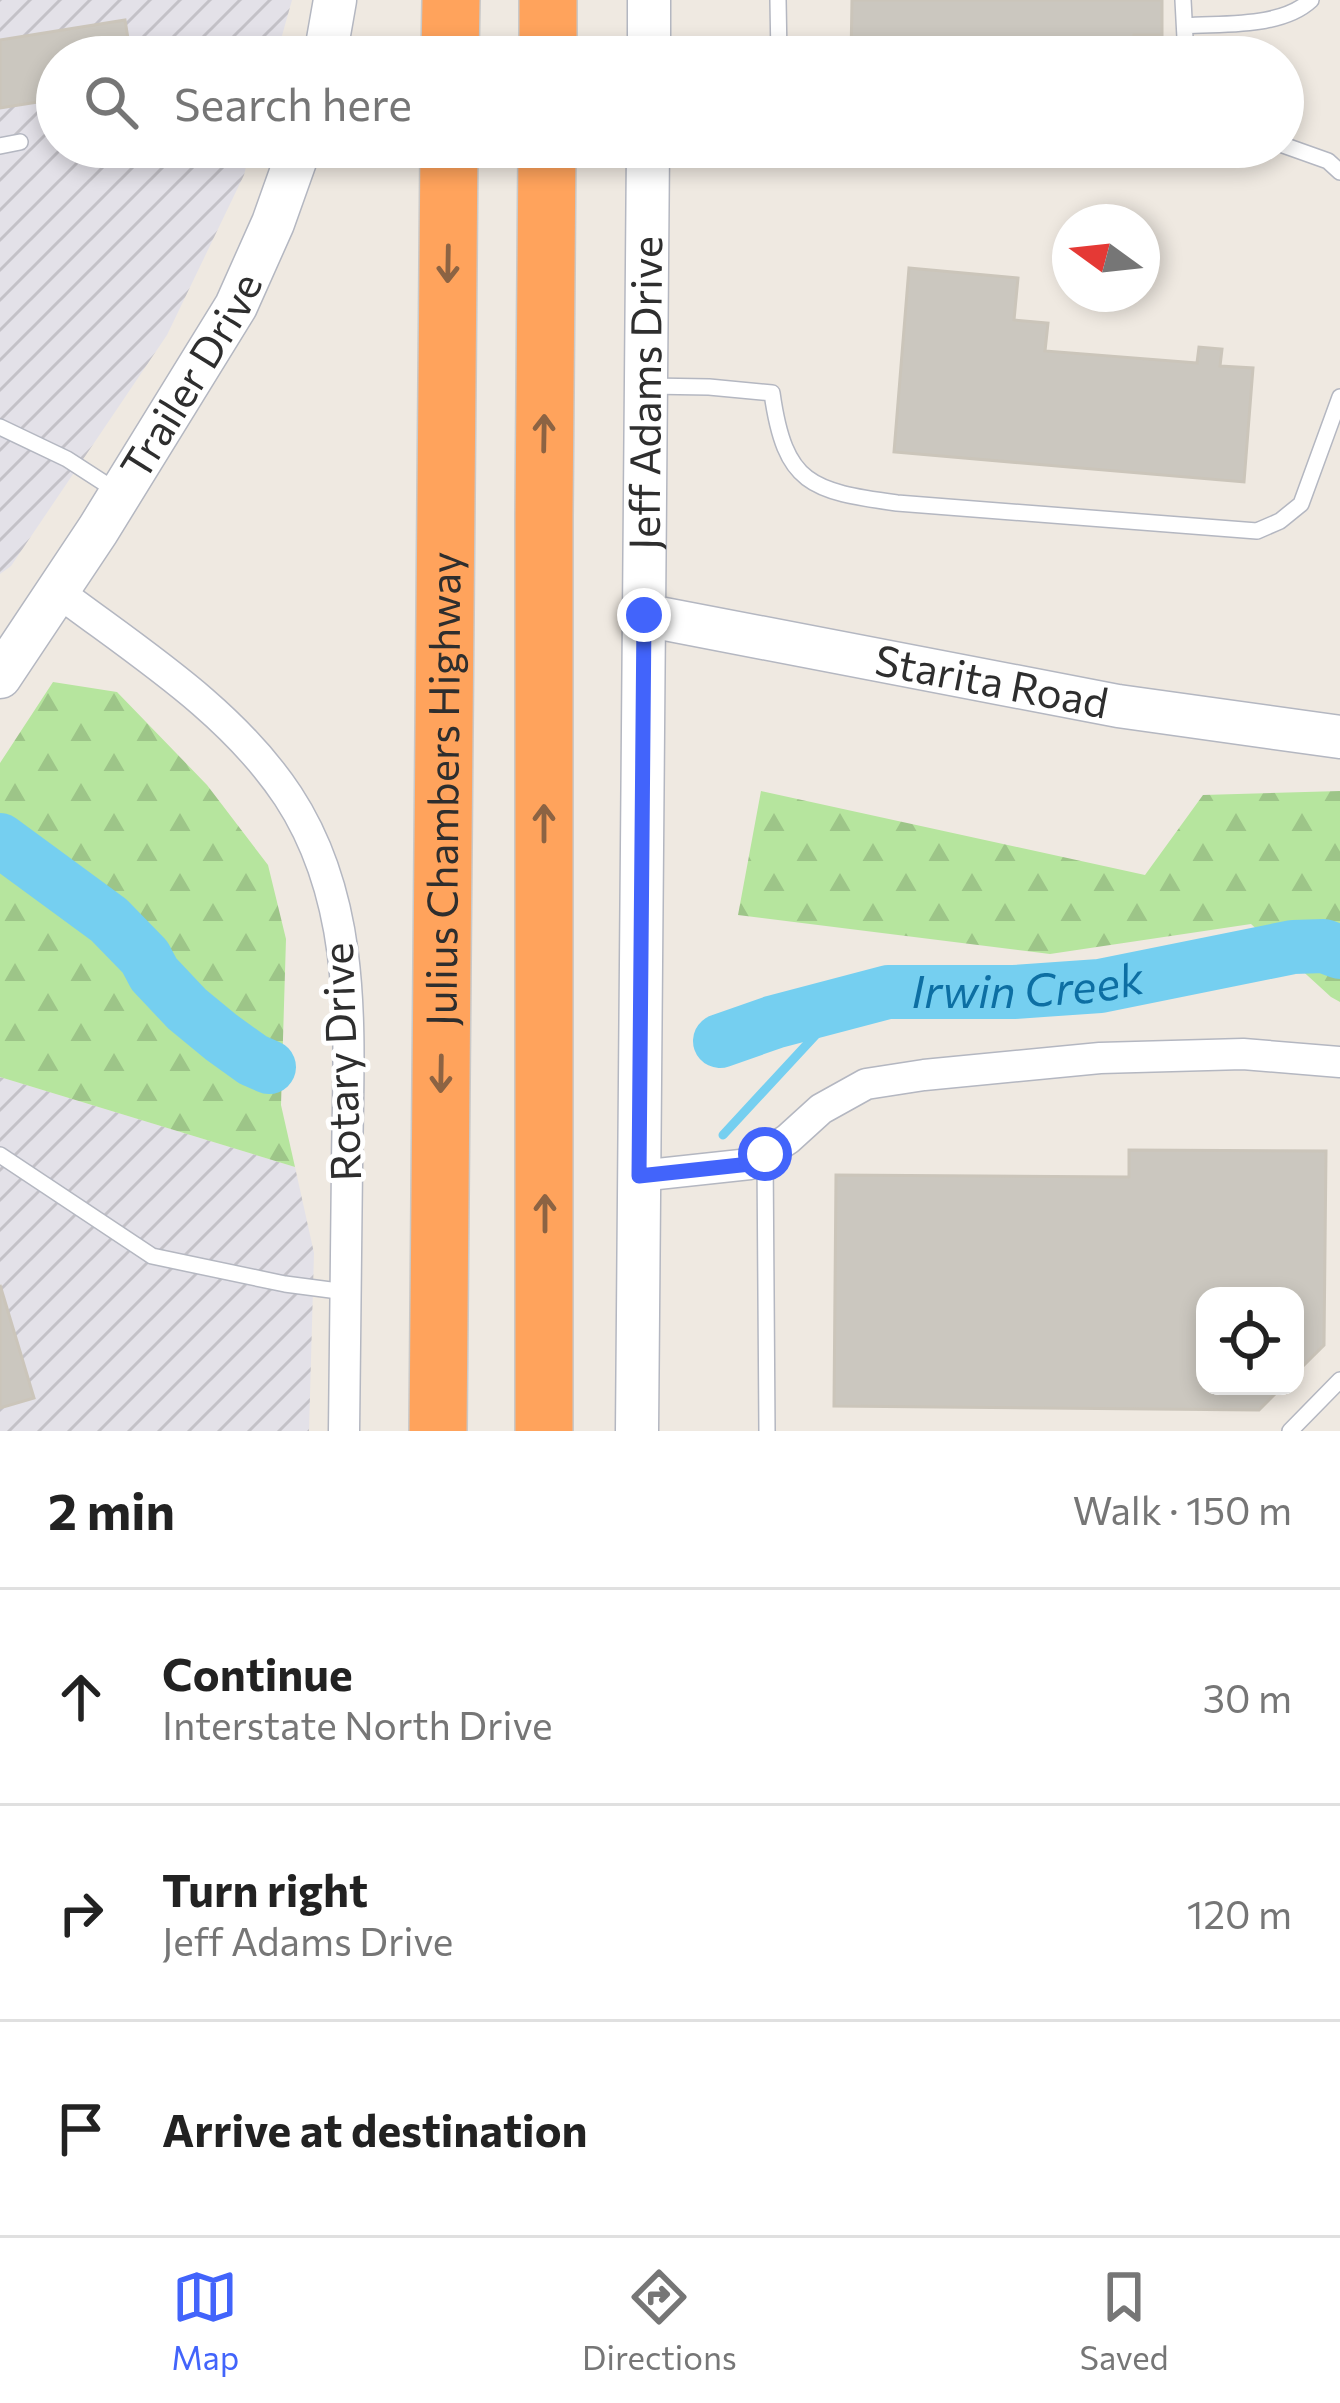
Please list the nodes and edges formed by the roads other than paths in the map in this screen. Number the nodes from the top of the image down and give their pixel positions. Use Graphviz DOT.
graph roads {
  1 [pos="334,0"];
  2 [pos="451,0"];
  3 [pos="548,0"];
  4 [pos="649,0"];
  5 [pos="778,0"];
  6 [pos="1183,0"];
  7 [pos="1311,0"];
  8 [pos="1185,26"];
  9 [pos="328,36"];
  10 [pos="450,36"];
  11 [pos="548,36"];
  12 [pos="649,36"];
  13 [pos="779,36"];
  14 [pos="1185,36"];
  15 [pos="20,142"];
  16 [pos="0,146"];
  17 [pos="1304,152"];
  18 [pos="293,168"];
  19 [pos="449,168"];
  20 [pos="547,168"];
  21 [pos="648,168"];
  22 [pos="1340,172"];
  23 [pos="646,386"];
  24 [pos="1340,397"];
  25 [pos="0,427"];
  26 [pos="120,494"];
  27 [pos="57,591"];
  28 [pos="644,615"];
  29 [pos="0,676"];
  30 [pos="1340,736"];
  31 [pos="1340,1062"];
  32 [pos="765,1154"];
  33 [pos="0,1155"];
  34 [pos="639,1176"];
  35 [pos="346,1292"];
  36 [pos="1340,1380"];
  37 [pos="344,1431"];
  38 [pos="438,1431"];
  39 [pos="544,1431"];
  40 [pos="637,1431"];
  41 [pos="767,1431"];
  42 [pos="1290,1431"];
  1 -- 9 [label="street"];
  2 -- 10 [label="highway"];
  3 -- 11 [label="highway"];
  4 -- 12 [label="street"];
  5 -- 13 [label="lane"];
  6 -- 8 [label="lane"];
  7 -- 8 [label="lane"];
  8 -- 14 [label="lane"];
  15 -- 16 [label="lane"];
  17 -- 22 [label="lane"];
  18 -- 26 [label="street, Trailer Drive"];
  19 -- 38 [label="highway, Julius Chambers Highway, one-way"];
  39 -- 20 [label="highway, one-way"];
  21 -- 23 [label="street, Jeff Adams Drive"];
  23 -- 24 [label="lane"];
  23 -- 28 [label="street, Jeff Adams Drive"];
  25 -- 26 [label="lane"];
  26 -- 27 [label="street, Trailer Drive"];
  27 -- 29 [label="street"];
  27 -- 35 [label="street, Rotary Drive"];
  28 -- 30 [label="street, Starita Road"];
  28 -- 34 [label="street, Jeff Adams Drive"];
  31 -- 32 [label="street"];
  32 -- 34 [label="street"];
  32 -- 41 [label="lane"];
  33 -- 35 [label="lane"];
  34 -- 40 [label="street, Jeff Adams Drive"];
  35 -- 37 [label="street, Rotary Drive"];
  36 -- 42 [label="lane"];
}
